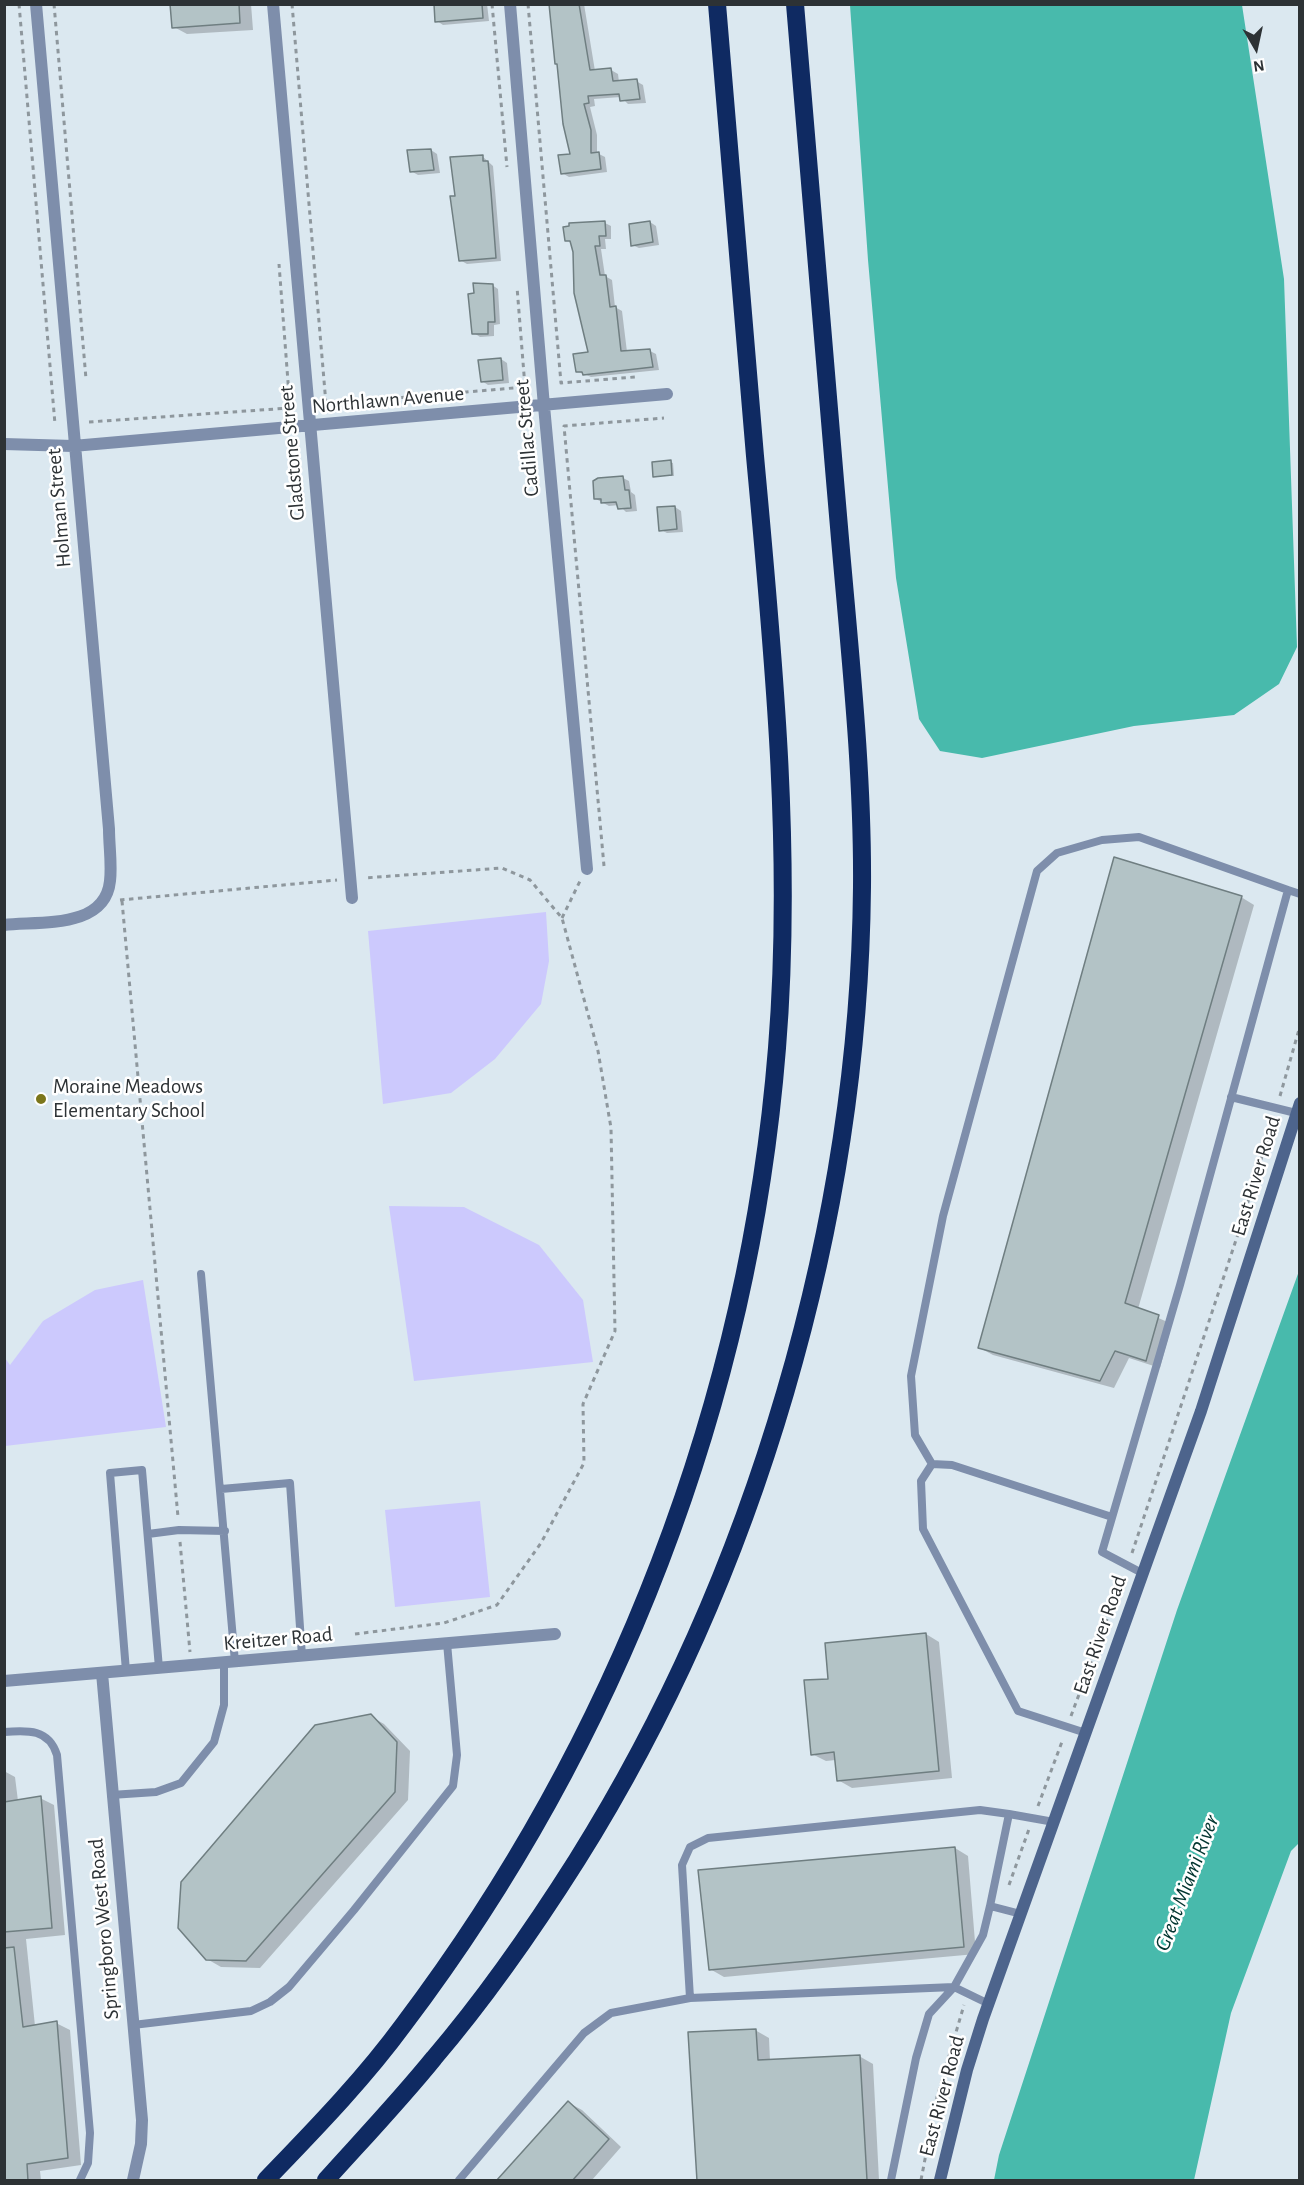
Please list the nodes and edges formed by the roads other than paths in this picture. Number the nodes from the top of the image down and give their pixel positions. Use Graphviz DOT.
graph roads {
  1 [pos="36,4"];
  2 [pos="273,4"];
  3 [pos="510,4"];
  4 [pos="717,4"];
  5 [pos="795,4"];
  6 [pos="667,394"];
  7 [pos="544,406"];
  8 [pos="309,427"];
  9 [pos="4,444"];
  10 [pos="73,446"];
  11 [pos="587,869"];
  12 [pos="1288,890"];
  13 [pos="1299,894"];
  14 [pos="352,898"];
  15 [pos="4,925"];
  16 [pos="1232,1097"];
  17 [pos="1298,1108"];
  18 [pos="201,1274"];
  19 [pos="932,1464"];
  20 [pos="221,1489"];
  21 [pos="1112,1517"];
  22 [pos="225,1531"];
  23 [pos="148,1534"];
  24 [pos="1142,1573"];
  25 [pos="555,1634"];
  26 [pos="447,1644"];
  27 [pos="302,1656"];
  28 [pos="230,1663"];
  29 [pos="159,1668"];
  30 [pos="126,1671"];
  31 [pos="102,1673"];
  32 [pos="4,1681"];
  33 [pos="4,1732"];
  34 [pos="1086,1733"];
  35 [pos="111,1795"];
  36 [pos="1008,1814"];
  37 [pos="1054,1822"];
  38 [pos="990,1906"];
  39 [pos="1021,1914"];
  40 [pos="954,1987"];
  41 [pos="690,1998"];
  42 [pos="989,2004"];
  43 [pos="133,2025"];
  44 [pos="80,2181"];
  45 [pos="133,2181"];
  46 [pos="266,2181"];
  47 [pos="326,2181"];
  48 [pos="459,2181"];
  49 [pos="891,2181"];
  50 [pos="940,2181"];
  1 -- 10 [label="street, Holman Street"];
  2 -- 8 [label="street, Gladstone Street"];
  3 -- 7 [label="street, Cadillac Street"];
  4 -- 46 [label="highway"];
  5 -- 47 [label="highway"];
  6 -- 7 [label="street, Northlawn Avenue"];
  7 -- 8 [label="street, Northlawn Avenue"];
  7 -- 11 [label="street, Cadillac Street"];
  8 -- 10 [label="street, Northlawn Avenue"];
  8 -- 14 [label="street, Gladstone Street"];
  9 -- 10 [label="street, Northlawn Avenue"];
  10 -- 15 [label="street, Holman Street"];
  12 -- 13 [label="lane"];
  12 -- 16 [label="lane"];
  12 -- 19 [label="lane"];
  16 -- 17 [label="lane"];
  16 -- 21 [label="lane"];
  17 -- 24 [label="street, East River Road"];
  18 -- 20 [label="lane"];
  19 -- 21 [label="lane"];
  19 -- 34 [label="lane"];
  20 -- 22 [label="lane"];
  20 -- 27 [label="lane"];
  21 -- 24 [label="lane"];
  22 -- 23 [label="lane"];
  22 -- 28 [label="lane"];
  23 -- 29 [label="lane"];
  23 -- 30 [label="lane"];
  24 -- 34 [label="street, East River Road"];
  25 -- 26 [label="street, Kreitzer Road"];
  26 -- 27 [label="street, Kreitzer Road"];
  26 -- 43 [label="lane"];
  27 -- 28 [label="street, Kreitzer Road"];
  28 -- 29 [label="street, Kreitzer Road"];
  28 -- 35 [label="lane"];
  29 -- 30 [label="street, Kreitzer Road"];
  30 -- 31 [label="street, Kreitzer Road"];
  31 -- 32 [label="street, Kreitzer Road"];
  31 -- 35 [label="street, Springboro West Road"];
  33 -- 44 [label="lane"];
  34 -- 37 [label="street, East River Road"];
  35 -- 43 [label="street, Springboro West Road"];
  36 -- 37 [label="lane"];
  36 -- 38 [label="lane"];
  36 -- 41 [label="lane"];
  37 -- 39 [label="street, East River Road"];
  38 -- 39 [label="lane"];
  38 -- 40 [label="lane"];
  39 -- 42 [label="street, East River Road"];
  40 -- 41 [label="lane"];
  40 -- 42 [label="lane"];
  40 -- 49 [label="lane"];
  41 -- 48 [label="lane"];
  42 -- 50 [label="street, East River Road"];
  43 -- 45 [label="street, Springboro West Road"];
}
